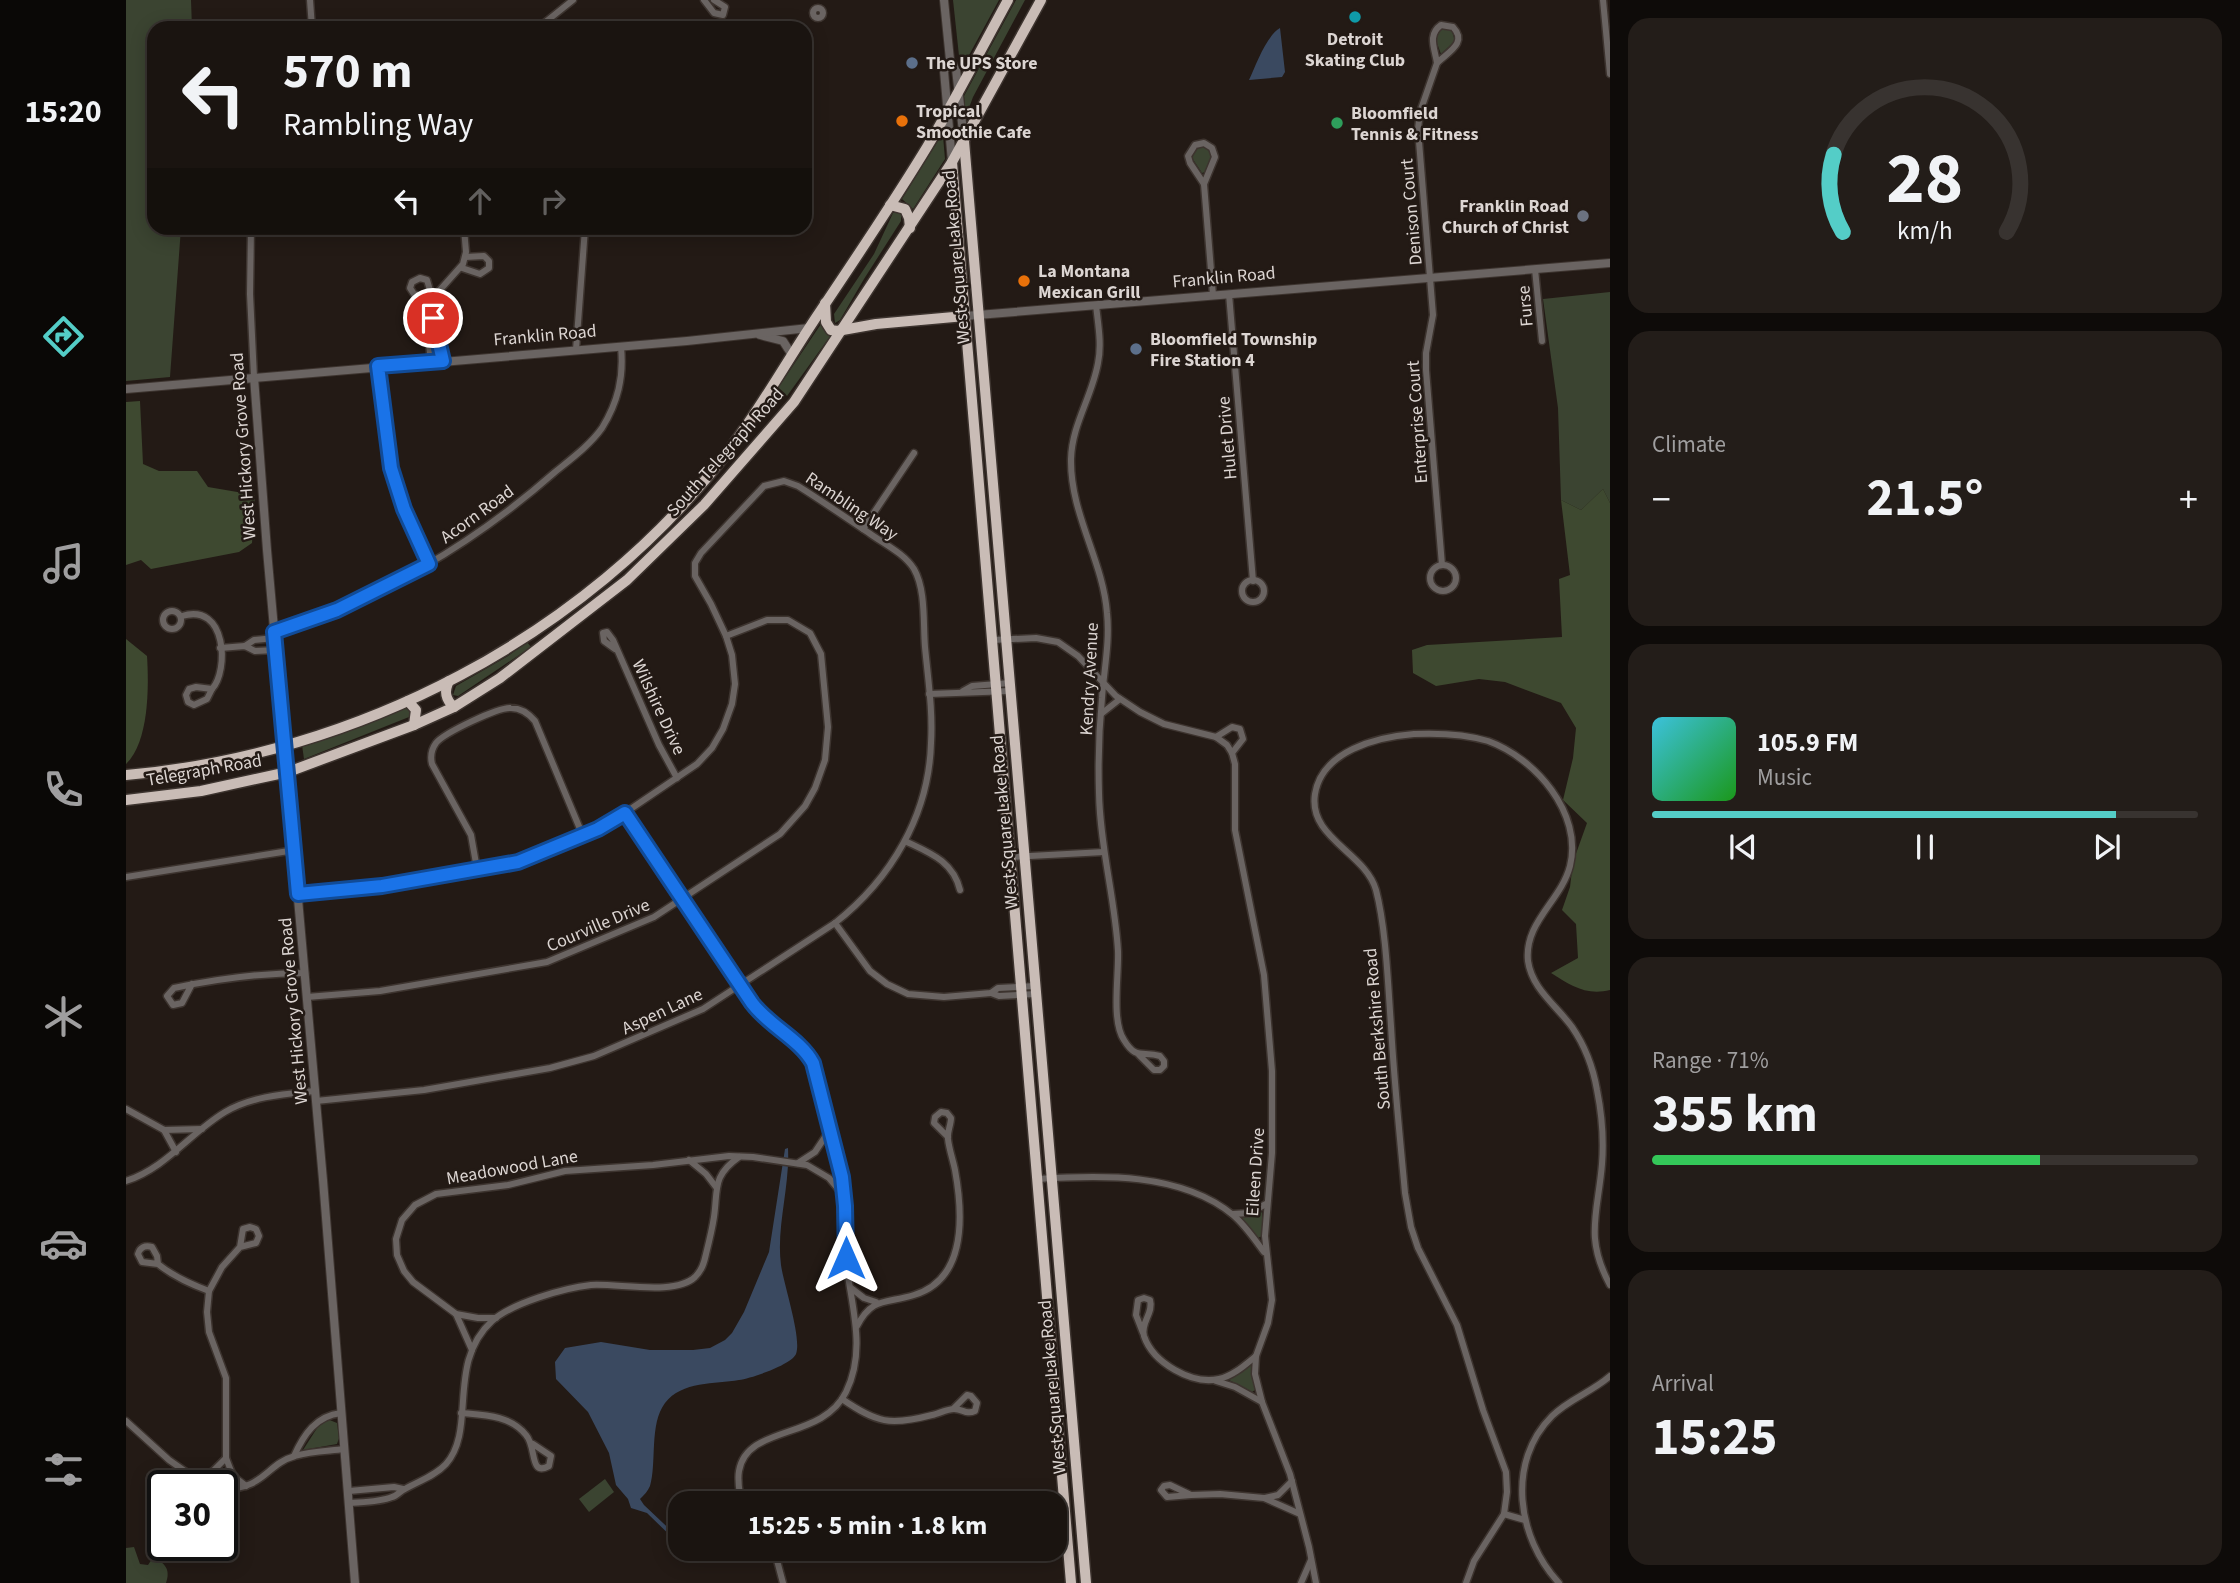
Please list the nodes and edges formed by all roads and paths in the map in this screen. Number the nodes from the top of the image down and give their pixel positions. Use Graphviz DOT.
graph roads {
  1 [pos="310,0"];
  2 [pos="573,0"];
  3 [pos="704,0"];
  4 [pos="714,0"];
  5 [pos="944,0"];
  6 [pos="1008,0"];
  7 [pos="1603,0"];
  8 [pos="1040,1"];
  9 [pos="312,21"];
  10 [pos="547,21"];
  11 [pos="950,60"];
  12 [pos="1437,63"];
  13 [pos="1610,74"];
  14 [pos="959,91"];
  15 [pos="947,113"];
  16 [pos="964,141"];
  17 [pos="952,162"];
  18 [pos="1204,184"];
  19 [pos="890,205"];
  20 [pos="910,228"];
  21 [pos="251,235"];
  22 [pos="464,235"];
  23 [pos="584,235"];
  24 [pos="466,257"];
  25 [pos="1610,263"];
  26 [pos="462,268"];
  27 [pos="1535,269"];
  28 [pos="1430,277"];
  29 [pos="1229,294"];
  30 [pos="1213,295"];
  31 [pos="825,303"];
  32 [pos="1096,305"];
  33 [pos="430,310"];
  34 [pos="979,314"];
  35 [pos="965,316"];
  36 [pos="809,327"];
  37 [pos="843,331"];
  38 [pos="757,335"];
  39 [pos="1542,341"];
  40 [pos="621,346"];
  41 [pos="576,350"];
  42 [pos="792,355"];
  43 [pos="443,361"];
  44 [pos="430,362"];
  45 [pos="378,366"];
  46 [pos="254,377"];
  47 [pos="126,389"];
  48 [pos="914,453"];
  49 [pos="863,529"];
  50 [pos="429,564"];
  51 [pos="1442,565"];
  52 [pos="1253,581"];
  53 [pos="182,616"];
  54 [pos="274,635"];
  55 [pos="726,636"];
  56 [pos="1006,639"];
  57 [pos="992,640"];
  58 [pos="244,646"];
  59 [pos="220,648"];
  60 [pos="615,649"];
  61 [pos="276,650"];
  62 [pos="449,681"];
  63 [pos="1104,682"];
  64 [pos="1010,687"];
  65 [pos="996,688"];
  66 [pos="212,689"];
  67 [pos="929,694"];
  68 [pos="1120,699"];
  69 [pos="408,701"];
  70 [pos="454,706"];
  71 [pos="1101,714"];
  72 [pos="414,725"];
  73 [pos="1216,737"];
  74 [pos="285,745"];
  75 [pos="1232,753"];
  76 [pos="288,772"];
  77 [pos="126,775"];
  78 [pos="677,778"];
  79 [pos="126,800"];
  80 [pos="625,813"];
  81 [pos="583,836"];
  82 [pos="905,841"];
  83 [pos="295,850"];
  84 [pos="1104,852"];
  85 [pos="1024,856"];
  86 [pos="1010,857"];
  87 [pos="477,869"];
  88 [pos="126,877"];
  89 [pos="960,890"];
  90 [pos="298,894"];
  91 [pos="682,899"];
  92 [pos="835,923"];
  93 [pos="305,973"];
  94 [pos="192,984"];
  95 [pos="740,986"];
  96 [pos="1036,990"];
  97 [pos="1022,991"];
  98 [pos="307,997"];
  99 [pos="1139,1055"];
  100 [pos="316,1096"];
  101 [pos="126,1109"];
  102 [pos="202,1129"];
  103 [pos="164,1130"];
  104 [pos="829,1131"];
  105 [pos="947,1137"];
  106 [pos="176,1152"];
  107 [pos="741,1156"];
  108 [pos="689,1160"];
  109 [pos="791,1162"];
  110 [pos="1052,1178"];
  111 [pos="1038,1180"];
  112 [pos="126,1181"];
  113 [pos="716,1187"];
  114 [pos="845,1197"];
  115 [pos="1266,1204"];
  116 [pos="1233,1214"];
  117 [pos="240,1247"];
  118 [pos="1266,1254"];
  119 [pos="158,1264"];
  120 [pos="1610,1285"];
  121 [pos="850,1287"];
  122 [pos="209,1291"];
  123 [pos="876,1303"];
  124 [pos="456,1314"];
  125 [pos="496,1318"];
  126 [pos="857,1326"];
  127 [pos="1143,1333"];
  128 [pos="472,1351"];
  129 [pos="1256,1356"];
  130 [pos="1610,1376"];
  131 [pos="1212,1380"];
  132 [pos="842,1399"];
  133 [pos="1262,1402"];
  134 [pos="953,1409"];
  135 [pos="341,1413"];
  136 [pos="461,1413"];
  137 [pos="126,1421"];
  138 [pos="533,1444"];
  139 [pos="344,1449"];
  140 [pos="295,1456"];
  141 [pos="226,1458"];
  142 [pos="183,1470"];
  143 [pos="214,1470"];
  144 [pos="1506,1472"];
  145 [pos="1523,1473"];
  146 [pos="1292,1481"];
  147 [pos="246,1486"];
  148 [pos="238,1487"];
  149 [pos="403,1489"];
  150 [pos="349,1491"];
  151 [pos="740,1491"];
  152 [pos="1059,1491"];
  153 [pos="1191,1495"];
  154 [pos="1264,1498"];
  155 [pos="350,1503"];
  156 [pos="1300,1514"];
  157 [pos="1504,1514"];
  158 [pos="1525,1520"];
  159 [pos="1067,1551"];
  160 [pos="1311,1558"];
  161 [pos="777,1561"];
  162 [pos="355,1583"];
  163 [pos="783,1583"];
  164 [pos="1072,1583"];
  165 [pos="1086,1583"];
  166 [pos="1301,1583"];
  167 [pos="1316,1583"];
  168 [pos="1466,1583"];
  169 [pos="1559,1583"];
  1 -- 9 [label="street"];
  2 -- 10 [label="street"];
  3 -- 4 [label="street"];
  5 -- 11 [label="street, West Square Lake Road"];
  6 -- 14 [label="highway, South Telegraph Road"];
  7 -- 13 [label="street"];
  8 -- 16 [label="highway, South Telegraph Road"];
  11 -- 14 [label="street, West Square Lake Road"];
  11 -- 15 [label="street, West Square Lake Road"];
  12 -- 12 [label="street, Denison Court"];
  12 -- 28 [label="street, Denison Court"];
  14 -- 15 [label="highway, South Telegraph Road"];
  14 -- 16 [label="street, West Square Lake Road"];
  15 -- 17 [label="street, West Square Lake Road"];
  15 -- 19 [label="highway, South Telegraph Road"];
  16 -- 17 [label="highway, South Telegraph Road"];
  16 -- 34 [label="highway, West Square Lake Road"];
  17 -- 20 [label="highway, South Telegraph Road"];
  17 -- 35 [label="highway, West Square Lake Road"];
  18 -- 18 [label="street"];
  18 -- 30 [label="street"];
  19 -- 20 [label="highway"];
  19 -- 31 [label="highway, South Telegraph Road"];
  20 -- 37 [label="highway, South Telegraph Road"];
  21 -- 46 [label="street, West Hickory Grove Road"];
  22 -- 24 [label="street"];
  23 -- 41 [label="street"];
  24 -- 26 [label="street"];
  24 -- 26 [label="street"];
  25 -- 27 [label="street, Franklin Road"];
  26 -- 33 [label="street"];
  27 -- 28 [label="street, Franklin Road"];
  27 -- 39 [label="street, Furse"];
  28 -- 29 [label="street, Franklin Road"];
  28 -- 51 [label="street, Enterprise Court"];
  29 -- 30 [label="street, Franklin Road"];
  29 -- 52 [label="street, Hulet Drive"];
  30 -- 32 [label="street, Franklin Road"];
  31 -- 36 [label="highway, South Telegraph Road"];
  31 -- 37 [label="highway"];
  32 -- 34 [label="street, Franklin Road"];
  32 -- 63 [label="street, Kendry Avenue"];
  33 -- 43 [label="street"];
  33 -- 44 [label="street"];
  34 -- 35 [label="street, Franklin Road"];
  34 -- 56 [label="highway, West Square Lake Road"];
  35 -- 37 [label="highway, Franklin Road"];
  35 -- 57 [label="highway, West Square Lake Road"];
  36 -- 38 [label="street, Franklin Road"];
  36 -- 42 [label="highway, South Telegraph Road"];
  37 -- 70 [label="highway, South Telegraph Road"];
  38 -- 40 [label="street, Franklin Road"];
  38 -- 42 [label="street, Franklin Road"];
  40 -- 41 [label="street, Franklin Road"];
  40 -- 50 [label="street, Acorn Road"];
  41 -- 43 [label="street, Franklin Road"];
  42 -- 62 [label="highway, South Telegraph Road"];
  43 -- 44 [label="street, Franklin Road"];
  44 -- 45 [label="street, Franklin Road"];
  45 -- 46 [label="street, Franklin Road"];
  45 -- 50 [label="street"];
  46 -- 47 [label="street, Franklin Road"];
  46 -- 54 [label="street, West Hickory Grove Road"];
  48 -- 49 [label="street"];
  49 -- 55 [label="street, Rambling Way"];
  49 -- 67 [label="street, Rambling Way"];
  50 -- 54 [label="street, Acorn Road"];
  51 -- 51 [label="street, Enterprise Court"];
  53 -- 59 [label="street"];
  54 -- 58 [label="street, Acorn Road"];
  54 -- 61 [label="street, West Hickory Grove Road"];
  55 -- 78 [label="street, Rambling Way"];
  55 -- 91 [label="street, Courville Drive"];
  56 -- 57 [label="street, Eileen Drive"];
  56 -- 63 [label="street, Eileen Drive"];
  56 -- 64 [label="highway, West Square Lake Road"];
  57 -- 65 [label="highway, West Square Lake Road"];
  58 -- 59 [label="street"];
  58 -- 61 [label="street"];
  59 -- 66 [label="street"];
  60 -- 78 [label="street, Wilshire Drive"];
  61 -- 74 [label="street, West Hickory Grove Road"];
  62 -- 69 [label="highway, South Telegraph Road"];
  62 -- 70 [label="highway"];
  63 -- 68 [label="street, Eileen Drive"];
  63 -- 71 [label="street, Kendry Avenue"];
  64 -- 65 [label="street"];
  64 -- 85 [label="highway, West Square Lake Road"];
  65 -- 67 [label="street"];
  65 -- 86 [label="highway, West Square Lake Road"];
  67 -- 82 [label="street, Aspen Lane"];
  68 -- 71 [label="street"];
  68 -- 73 [label="street, Eileen Drive"];
  69 -- 72 [label="highway"];
  69 -- 74 [label="highway, South Telegraph Road"];
  70 -- 72 [label="highway, South Telegraph Road"];
  71 -- 84 [label="street, Kendry Avenue"];
  72 -- 76 [label="highway, South Telegraph Road"];
  73 -- 75 [label="street, Eileen Drive"];
  73 -- 75 [label="street, Eileen Drive"];
  74 -- 76 [label="street, West Hickory Grove Road"];
  74 -- 77 [label="highway, Telegraph Road"];
  75 -- 115 [label="street, Eileen Drive"];
  76 -- 79 [label="highway, Telegraph Road"];
  76 -- 83 [label="street, West Hickory Grove Road"];
  78 -- 80 [label="street, Rambling Way"];
  80 -- 81 [label="street, Rambling Way"];
  80 -- 91 [label="street"];
  81 -- 87 [label="street, Rambling Way"];
  81 -- 87 [label="street"];
  82 -- 89 [label="street"];
  82 -- 92 [label="street, Aspen Lane"];
  83 -- 88 [label="street"];
  83 -- 90 [label="street, West Hickory Grove Road"];
  84 -- 85 [label="street"];
  84 -- 99 [label="street, Kendry Avenue"];
  85 -- 86 [label="street"];
  85 -- 96 [label="highway, West Square Lake Road"];
  86 -- 97 [label="highway, West Square Lake Road"];
  87 -- 90 [label="street, Rambling Way"];
  90 -- 93 [label="street, West Hickory Grove Road"];
  91 -- 95 [label="street"];
  91 -- 98 [label="street, Courville Drive"];
  92 -- 95 [label="street, Aspen Lane"];
  92 -- 97 [label="street"];
  93 -- 94 [label="street"];
  93 -- 98 [label="street, West Hickory Grove Road"];
  95 -- 100 [label="street, Aspen Lane"];
  95 -- 104 [label="street"];
  96 -- 97 [label="street"];
  96 -- 110 [label="highway, West Square Lake Road"];
  97 -- 111 [label="highway, West Square Lake Road"];
  98 -- 100 [label="street, West Hickory Grove Road"];
  100 -- 102 [label="street, Aspen Lane"];
  100 -- 135 [label="street, West Hickory Grove Road"];
  101 -- 103 [label="street"];
  102 -- 103 [label="street"];
  102 -- 106 [label="street, Aspen Lane"];
  103 -- 106 [label="street"];
  104 -- 109 [label="street"];
  104 -- 114 [label="street"];
  105 -- 123 [label="street"];
  106 -- 112 [label="street, Aspen Lane"];
  107 -- 108 [label="street, Meadowood Lane"];
  107 -- 109 [label="street, Meadowood Lane"];
  107 -- 113 [label="street"];
  108 -- 113 [label="street"];
  108 -- 124 [label="street, Meadowood Lane"];
  109 -- 114 [label="street"];
  110 -- 111 [label="street"];
  110 -- 116 [label="street"];
  110 -- 165 [label="highway, West Square Lake Road"];
  111 -- 152 [label="highway, West Square Lake Road"];
  113 -- 125 [label="street"];
  114 -- 121 [label="street"];
  115 -- 116 [label="street"];
  115 -- 118 [label="street, Eileen Drive"];
  116 -- 118 [label="street"];
  117 -- 122 [label="street"];
  118 -- 129 [label="street, Eileen Drive"];
  119 -- 122 [label="street"];
  120 -- 144 [label="street, South Berkshire Road"];
  121 -- 123 [label="street"];
  121 -- 126 [label="street"];
  122 -- 141 [label="street"];
  123 -- 126 [label="street"];
  124 -- 125 [label="street"];
  124 -- 128 [label="street"];
  125 -- 128 [label="street"];
  126 -- 132 [label="street"];
  127 -- 127 [label="street"];
  127 -- 131 [label="street"];
  128 -- 136 [label="street"];
  129 -- 131 [label="street"];
  129 -- 133 [label="street, Eileen Drive"];
  130 -- 145 [label="street"];
  131 -- 133 [label="street"];
  132 -- 134 [label="street"];
  132 -- 151 [label="street"];
  133 -- 146 [label="street, Eileen Drive"];
  135 -- 139 [label="street, West Hickory Grove Road"];
  135 -- 140 [label="street"];
  136 -- 138 [label="street"];
  136 -- 149 [label="street"];
  137 -- 142 [label="street"];
  139 -- 140 [label="street"];
  139 -- 150 [label="street, West Hickory Grove Road"];
  140 -- 147 [label="street"];
  141 -- 143 [label="street"];
  141 -- 147 [label="street"];
  144 -- 145 [label="street"];
  144 -- 157 [label="street, South Berkshire Road"];
  145 -- 158 [label="street"];
  146 -- 154 [label="street"];
  146 -- 156 [label="street, Eileen Drive"];
  147 -- 148 [label="street"];
  149 -- 150 [label="street"];
  149 -- 155 [label="street"];
  150 -- 155 [label="street, West Hickory Grove Road"];
  153 -- 154 [label="street"];
  154 -- 156 [label="street"];
  155 -- 162 [label="street, West Hickory Grove Road"];
  156 -- 160 [label="street, Eileen Drive"];
  157 -- 158 [label="street"];
  157 -- 168 [label="street, South Berkshire Road"];
  158 -- 169 [label="street"];
  159 -- 164 [label="highway, West Square Lake Road"];
  160 -- 166 [label="street"];
  160 -- 167 [label="street, Eileen Drive"];
  161 -- 163 [label="street"];
}
